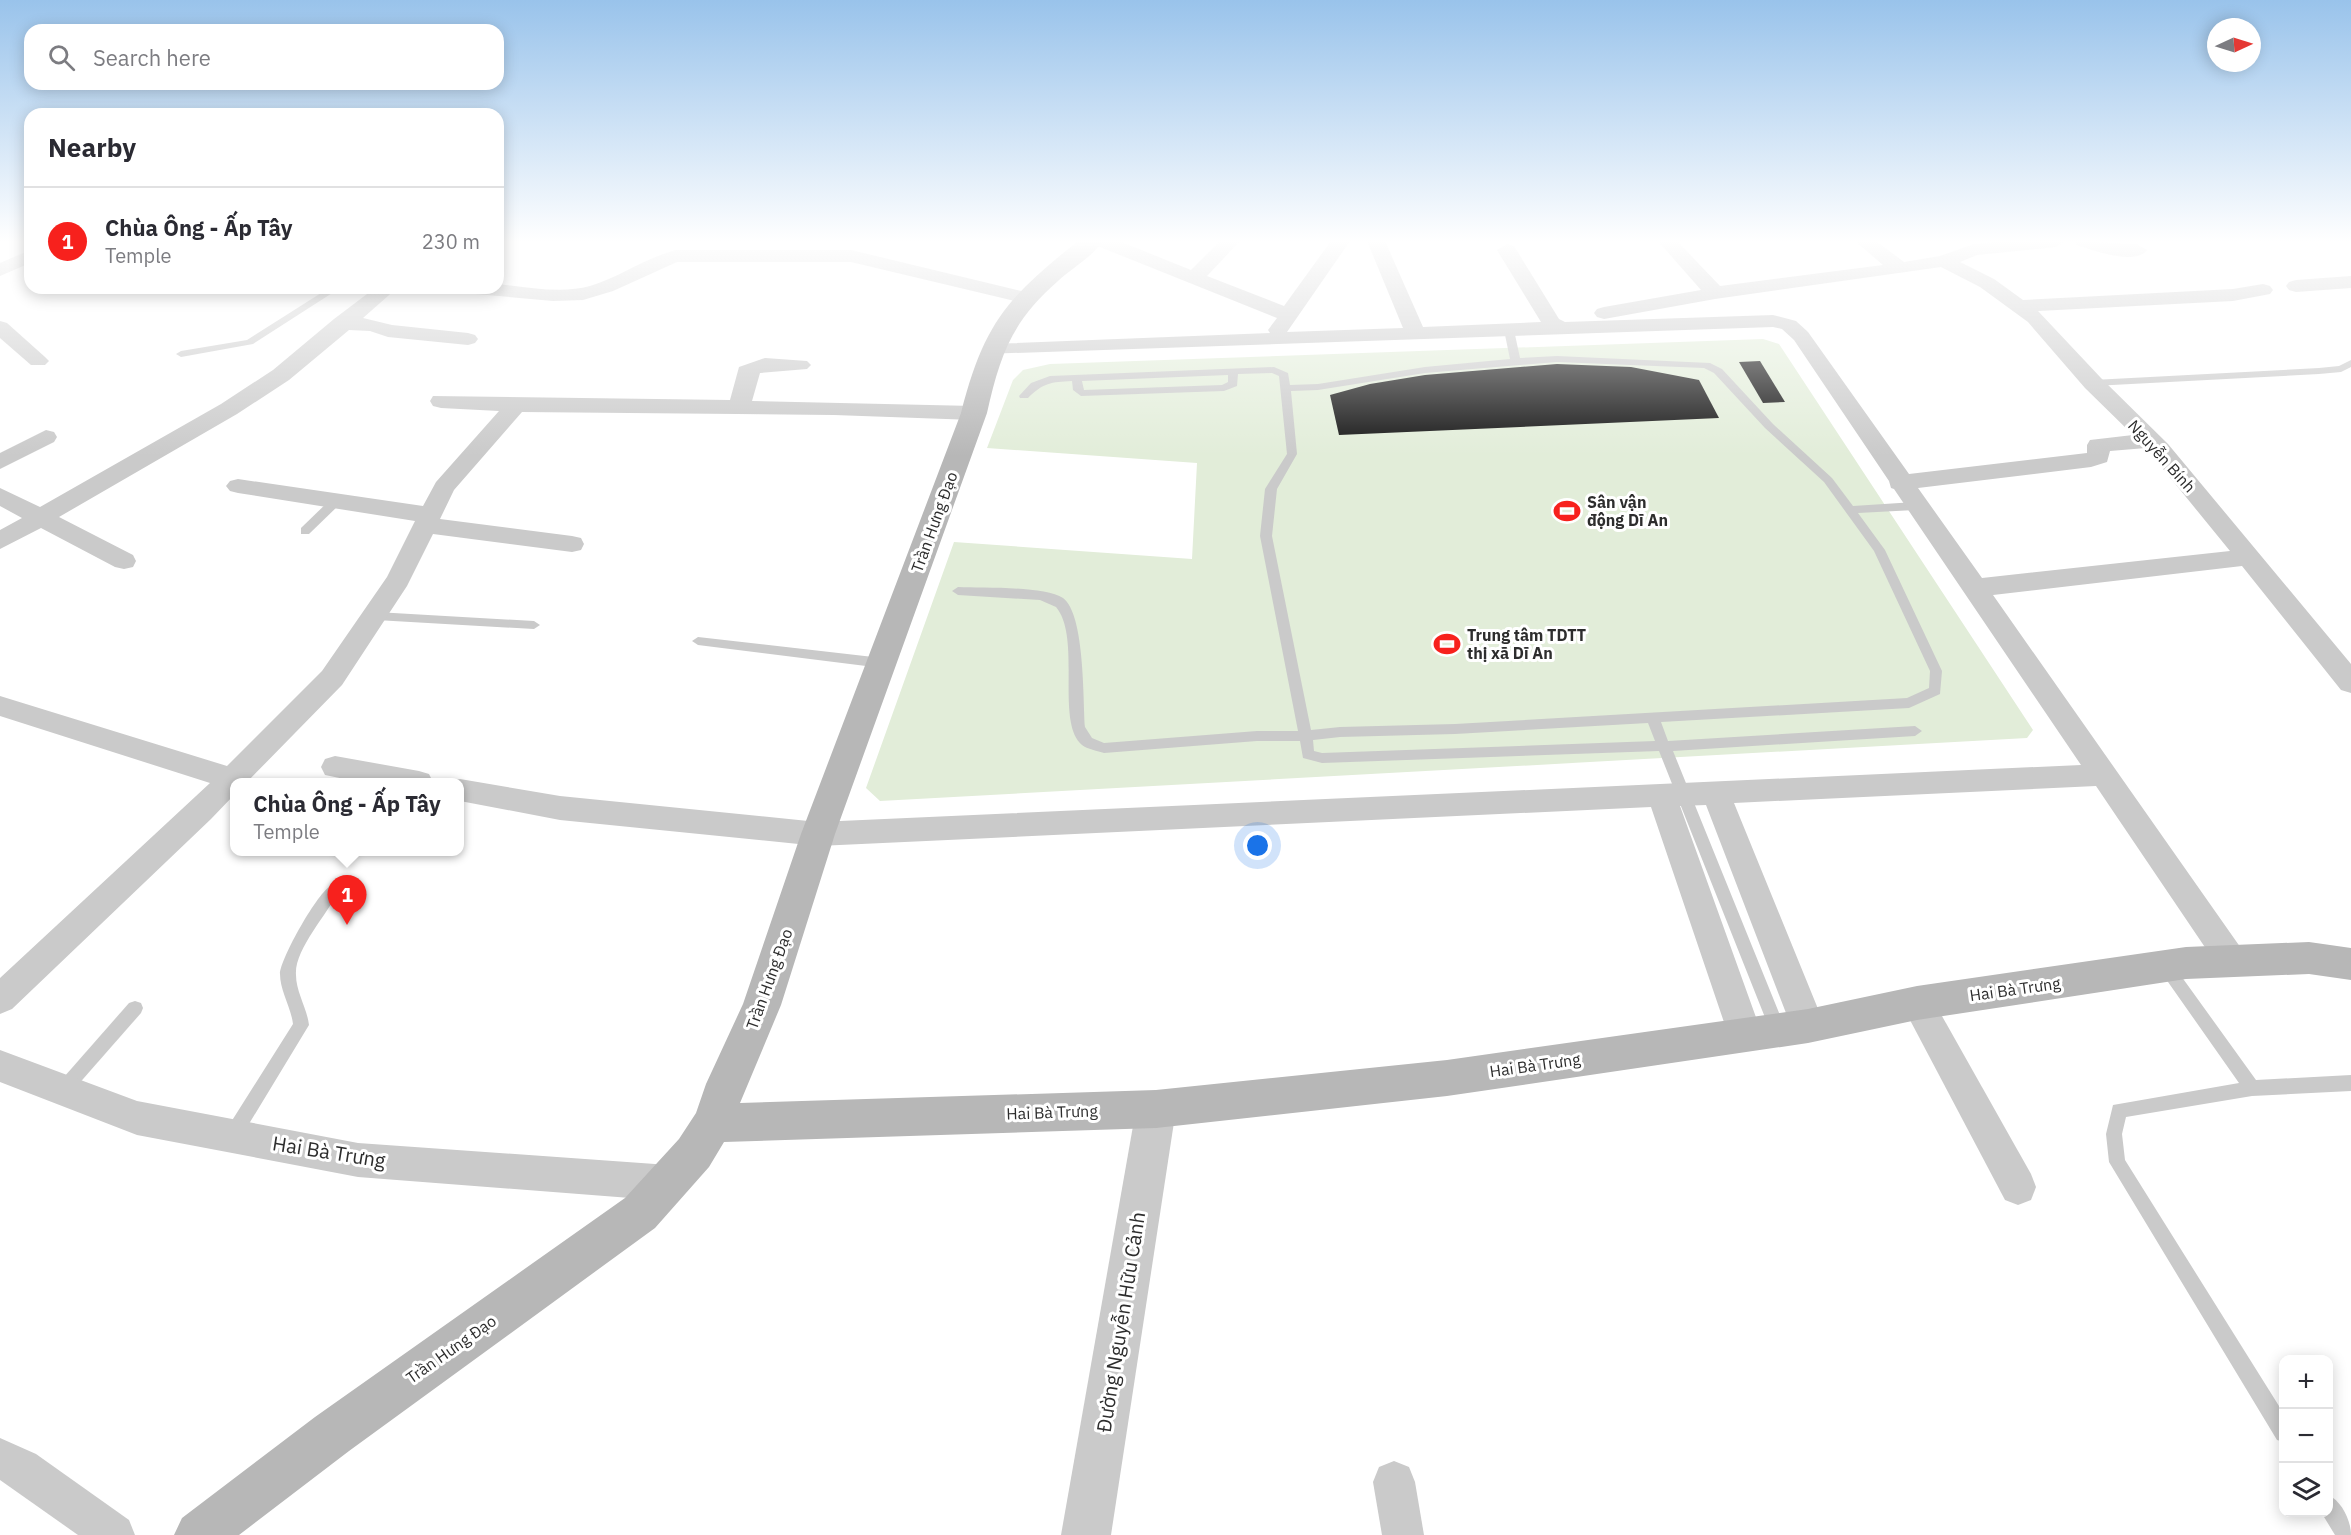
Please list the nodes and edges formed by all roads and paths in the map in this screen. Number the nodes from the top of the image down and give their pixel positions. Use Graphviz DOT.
graph roads {
  1 [pos="296,313"];
  2 [pos="355,313"];
  3 [pos="1016,313"];
  4 [pos="1282,313"];
  5 [pos="1406,313"];
  6 [pos="1539,313"];
  7 [pos="1607,313"];
  8 [pos="2029,313"];
  9 [pos="1288,315"];
  10 [pos="341,323"];
  11 [pos="0,327"];
  12 [pos="1546,327"];
  13 [pos="1509,330"];
  14 [pos="1415,333"];
  15 [pos="1272,338"];
  16 [pos="468,339"];
  17 [pos="992,350"];
  18 [pos="181,354"];
  19 [pos="38,361"];
  20 [pos="1516,361"];
  21 [pos="2351,363"];
  22 [pos="800,365"];
  23 [pos="1233,372"];
  24 [pos="1077,378"];
  25 [pos="2093,383"];
  26 [pos="1286,388"];
  27 [pos="1024,396"];
  28 [pos="441,401"];
  29 [pos="516,405"];
  30 [pos="739,408"];
  31 [pos="974,413"];
  32 [pos="46,437"];
  33 [pos="2152,441"];
  34 [pos="0,462"];
  35 [pos="1899,483"];
  36 [pos="238,486"];
  37 [pos="0,496"];
  38 [pos="336,501"];
  39 [pos="1916,506"];
  40 [pos="1850,510"];
  41 [pos="44,516"];
  42 [pos="428,520"];
  43 [pos="305,531"];
  44 [pos="0,541"];
  45 [pos="572,544"];
  46 [pos="2249,557"];
  47 [pos="124,561"];
  48 [pos="1974,588"];
  49 [pos="958,591"];
  50 [pos="376,616"];
  51 [pos="534,625"];
  52 [pos="698,641"];
  53 [pos="882,663"];
  54 [pos="2351,683"];
  55 [pos="0,706"];
  56 [pos="1652,717"];
  57 [pos="1916,731"];
  58 [pos="1306,736"];
  59 [pos="1664,746"];
  60 [pos="335,767"];
  61 [pos="2102,775"];
  62 [pos="230,778"];
  63 [pos="233,778"];
  64 [pos="393,778"];
  65 [pos="230,781"];
  66 [pos="464,791"];
  67 [pos="1688,796"];
  68 [pos="819,834"];
  69 [pos="331,892"];
  70 [pos="2232,961"];
  71 [pos="2351,964"];
  72 [pos="2166,967"];
  73 [pos="0,999"];
  74 [pos="1917,1004"];
  75 [pos="135,1008"];
  76 [pos="1777,1030"];
  77 [pos="0,1066"];
  78 [pos="2351,1083"];
  79 [pos="2252,1088"];
  80 [pos="63,1090"];
  81 [pos="1156,1108"];
  82 [pos="713,1123"];
  83 [pos="232,1136"];
  84 [pos="669,1183"];
  85 [pos="2018,1187"];
  86 [pos="2279,1426"];
  87 [pos="0,1459"];
  88 [pos="1394,1482"];
  89 [pos="2333,1513"];
  90 [pos="114,1535"];
  91 [pos="199,1535"];
  92 [pos="1086,1535"];
  93 [pos="1403,1535"];
  94 [pos="2347,1535"];
  1 -- 18 [label="lane"];
  2 -- 10 [label="street"];
  3 -- 17 [label="main road, Trần Hưng Đạo"];
  4 -- 9 [label="street"];
  5 -- 14 [label="street"];
  6 -- 12 [label="street"];
  7 -- 12 [label="street"];
  8 -- 25 [label="street, Nguyễn Bính"];
  9 -- 15 [label="street"];
  10 -- 16 [label="street"];
  10 -- 41 [label="street"];
  11 -- 19 [label="street"];
  12 -- 13 [label="street"];
  12 -- 35 [label="street"];
  13 -- 14 [label="street"];
  13 -- 20 [label="lane"];
  14 -- 15 [label="street"];
  15 -- 17 [label="street"];
  17 -- 31 [label="main road, Trần Hưng Đạo"];
  20 -- 26 [label="lane"];
  20 -- 40 [label="lane"];
  21 -- 25 [label="lane"];
  22 -- 30 [label="street"];
  23 -- 24 [label="lane"];
  23 -- 24 [label="lane"];
  23 -- 26 [label="lane"];
  24 -- 27 [label="lane"];
  25 -- 33 [label="street, Nguyễn Bính"];
  26 -- 58 [label="lane"];
  28 -- 29 [label="street"];
  29 -- 30 [label="street"];
  29 -- 42 [label="street"];
  30 -- 31 [label="street"];
  31 -- 53 [label="main road, Trần Hưng Đạo"];
  32 -- 34 [label="street"];
  33 -- 35 [label="street"];
  33 -- 46 [label="street, Nguyễn Bính"];
  35 -- 39 [label="street"];
  36 -- 38 [label="street"];
  37 -- 41 [label="street"];
  38 -- 42 [label="street"];
  38 -- 43 [label="lane"];
  39 -- 40 [label="lane"];
  39 -- 48 [label="street"];
  40 -- 56 [label="lane"];
  41 -- 44 [label="street"];
  41 -- 47 [label="street"];
  42 -- 45 [label="street"];
  42 -- 50 [label="street"];
  46 -- 48 [label="street"];
  46 -- 54 [label="street, Nguyễn Bính"];
  48 -- 61 [label="street"];
  49 -- 58 [label="lane"];
  50 -- 51 [label="lane"];
  50 -- 63 [label="street"];
  52 -- 53 [label="lane"];
  53 -- 68 [label="main road, Trần Hưng Đạo"];
  55 -- 62 [label="street"];
  56 -- 58 [label="lane"];
  56 -- 59 [label="lane"];
  57 -- 59 [label="lane"];
  58 -- 59 [label="lane"];
  59 -- 67 [label="lane"];
  60 -- 64 [label="street"];
  61 -- 67 [label="street"];
  61 -- 70 [label="street"];
  65 -- 73 [label="street"];
  66 -- 68 [label="street"];
  67 -- 68 [label="street"];
  67 -- 76 [label="street"];
  67 -- 76 [label="street"];
  68 -- 82 [label="main road, Trần Hưng Đạo"];
  69 -- 83 [label="lane"];
  70 -- 71 [label="main road, Hai Bà Trưng"];
  70 -- 72 [label="main road, Hai Bà Trưng"];
  72 -- 74 [label="main road, Hai Bà Trưng"];
  72 -- 79 [label="lane"];
  74 -- 76 [label="main road, Hai Bà Trưng"];
  74 -- 85 [label="street"];
  75 -- 80 [label="lane"];
  76 -- 81 [label="main road, Hai Bà Trưng"];
  77 -- 80 [label="street, Hai Bà Trưng"];
  78 -- 79 [label="lane"];
  79 -- 86 [label="lane"];
  80 -- 83 [label="street, Hai Bà Trưng"];
  81 -- 82 [label="main road, Hai Bà Trưng"];
  81 -- 92 [label="street, Đường Nguyễn Hữu Cảnh"];
  82 -- 84 [label="main road, Trần Hưng Đạo"];
  83 -- 84 [label="street, Hai Bà Trưng"];
  84 -- 91 [label="main road, Trần Hưng Đạo"];
  87 -- 90 [label="street"];
  88 -- 93 [label="street"];
  89 -- 94 [label="lane"];
}
